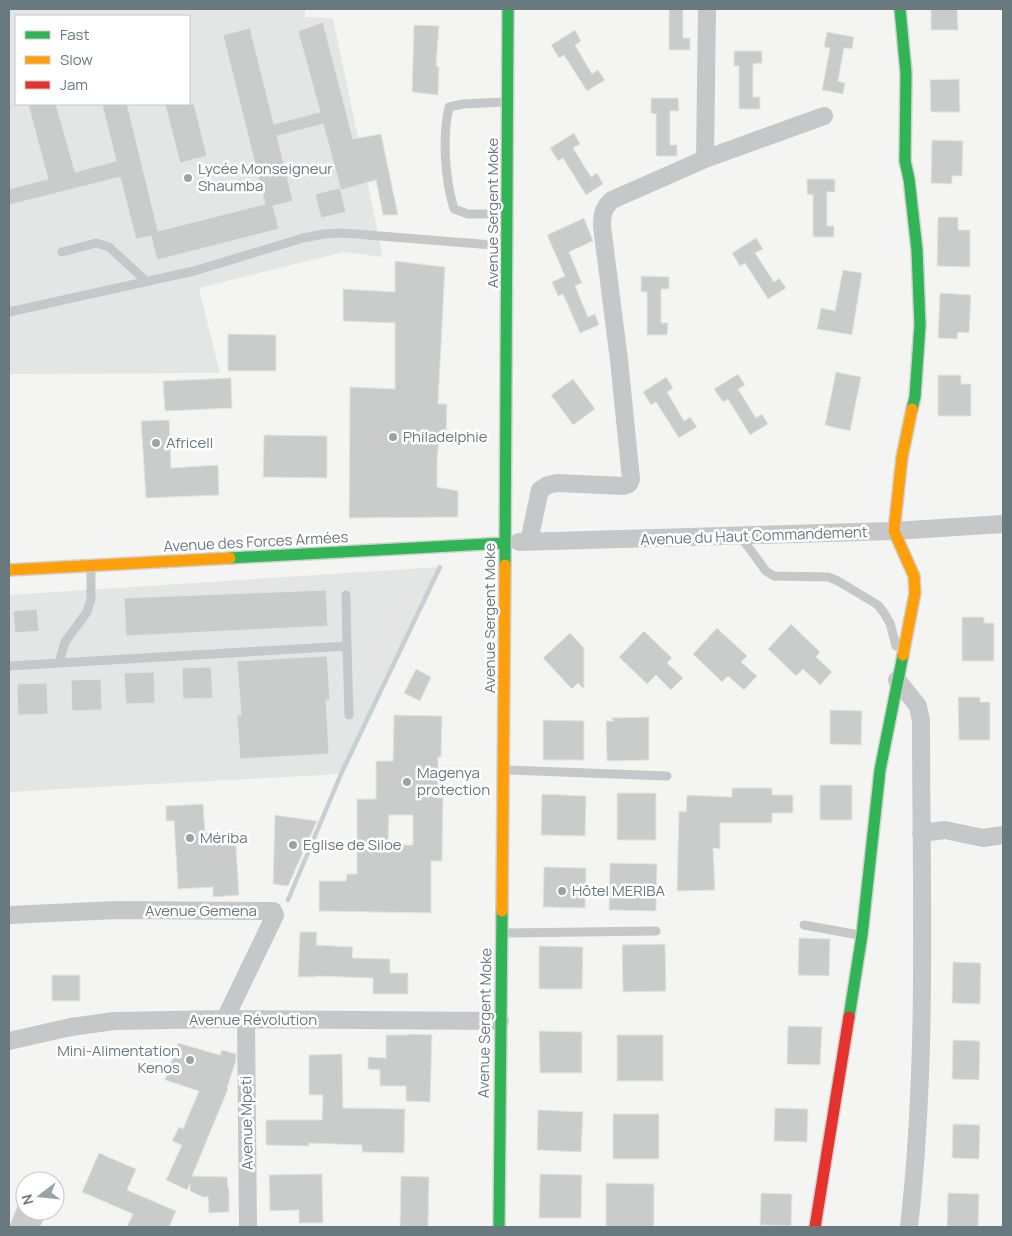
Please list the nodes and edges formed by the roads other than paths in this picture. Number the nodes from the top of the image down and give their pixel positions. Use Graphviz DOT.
graph roads {
  1 [pos="508,9"];
  2 [pos="707,9"];
  3 [pos="900,9"];
  4 [pos="508,102"];
  5 [pos="824,116"];
  6 [pos="705,159"];
  7 [pos="508,214"];
  8 [pos="508,246"];
  9 [pos="62,252"];
  10 [pos="147,282"];
  11 [pos="9,312"];
  12 [pos="1003,524"];
  13 [pos="894,532"];
  14 [pos="741,537"];
  15 [pos="529,541"];
  16 [pos="505,543"];
  17 [pos="91,566"];
  18 [pos="9,570"];
  19 [pos="346,595"];
  20 [pos="347,646"];
  21 [pos="900,661"];
  22 [pos="59,662"];
  23 [pos="9,666"];
  24 [pos="897,680"];
  25 [pos="349,715"];
  26 [pos="504,770"];
  27 [pos="667,776"];
  28 [pos="921,833"];
  29 [pos="1003,835"];
  30 [pos="9,915"];
  31 [pos="804,925"];
  32 [pos="656,931"];
  33 [pos="501,933"];
  34 [pos="862,935"];
  35 [pos="225,1019"];
  36 [pos="246,1020"];
  37 [pos="500,1021"];
  38 [pos="9,1041"];
  39 [pos="248,1227"];
  40 [pos="499,1227"];
  41 [pos="815,1227"];
  42 [pos="909,1227"];
  1 -- 4 [label="street, Avenue Sergent Moke"];
  2 -- 6 [label="street"];
  3 -- 13 [label="street"];
  4 -- 7 [label="street, Avenue Sergent Moke"];
  4 -- 7 [label="lane"];
  5 -- 6 [label="street"];
  6 -- 15 [label="street"];
  7 -- 8 [label="street, Avenue Sergent Moke"];
  8 -- 10 [label="lane"];
  8 -- 16 [label="street, Avenue Sergent Moke"];
  9 -- 10 [label="lane"];
  10 -- 11 [label="lane"];
  12 -- 13 [label="street, Avenue du Haut Commandement"];
  13 -- 14 [label="street, Avenue du Haut Commandement"];
  13 -- 21 [label="street"];
  14 -- 15 [label="street, Avenue du Haut Commandement"];
  14 -- 21 [label="lane"];
  15 -- 16 [label="street, Avenue du Haut Commandement"];
  16 -- 17 [label="street, Avenue des Forces Armées"];
  16 -- 26 [label="street, Avenue Sergent Moke"];
  17 -- 18 [label="street, Avenue des Forces Armées"];
  17 -- 22 [label="lane"];
  19 -- 20 [label="lane"];
  20 -- 22 [label="lane"];
  20 -- 25 [label="lane"];
  21 -- 24 [label="street"];
  22 -- 23 [label="lane"];
  24 -- 28 [label="street"];
  24 -- 34 [label="street"];
  26 -- 27 [label="lane"];
  26 -- 33 [label="street, Avenue Sergent Moke"];
  28 -- 29 [label="street"];
  28 -- 42 [label="street"];
  30 -- 35 [label="street, Avenue Gemena"];
  31 -- 34 [label="lane"];
  32 -- 33 [label="lane"];
  33 -- 37 [label="street, Avenue Sergent Moke"];
  34 -- 41 [label="street"];
  35 -- 36 [label="street, Avenue Révolution"];
  35 -- 38 [label="street, Avenue Révolution"];
  36 -- 37 [label="street, Avenue Révolution"];
  36 -- 39 [label="street, Avenue Mpeti"];
  37 -- 40 [label="street, Avenue Sergent Moke"];
}
